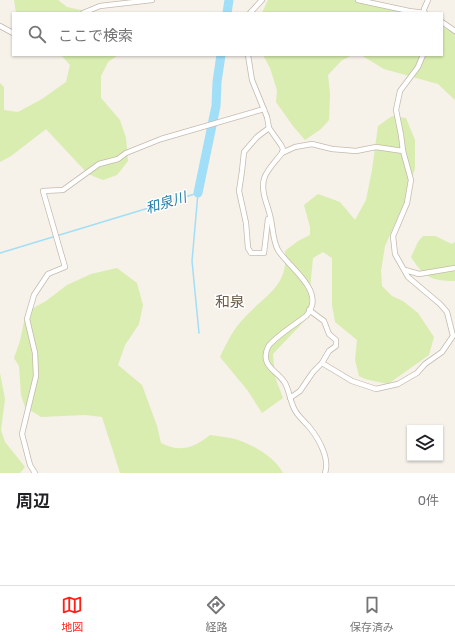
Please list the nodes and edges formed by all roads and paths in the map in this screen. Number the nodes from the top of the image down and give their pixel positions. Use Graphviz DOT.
graph roads {
  1 [pos="108,0"];
  2 [pos="152,0"];
  3 [pos="262,0"];
  4 [pos="358,0"];
  5 [pos="428,0"];
  6 [pos="113,4"];
  7 [pos="85,12"];
  8 [pos="251,12"];
  9 [pos="416,12"];
  10 [pos="424,12"];
  11 [pos="443,23"];
  12 [pos="0,26"];
  13 [pos="455,31"];
  14 [pos="12,32"];
  15 [pos="248,56"];
  16 [pos="424,56"];
  17 [pos="264,109"];
  18 [pos="269,128"];
  19 [pos="403,151"];
  20 [pos="282,153"];
  21 [pos="268,219"];
  22 [pos="455,268"];
  23 [pos="405,270"];
  24 [pos="310,311"];
  25 [pos="322,363"];
  26 [pos="290,398"];
  27 [pos="35,473"];
  28 [pos="325,473"];
  1 -- 6 [label="street"];
  2 -- 6 [label="street"];
  3 -- 8 [label="street"];
  4 -- 9 [label="street"];
  5 -- 10 [label="street"];
  6 -- 7 [label="street"];
  11 -- 13 [label="street"];
  12 -- 14 [label="street"];
  15 -- 17 [label="street"];
  16 -- 19 [label="street"];
  17 -- 18 [label="street"];
  17 -- 27 [label="street"];
  18 -- 20 [label="street"];
  18 -- 21 [label="street"];
  19 -- 20 [label="street"];
  19 -- 23 [label="street"];
  20 -- 24 [label="street"];
  22 -- 23 [label="street"];
  23 -- 25 [label="street"];
  24 -- 25 [label="street"];
  24 -- 26 [label="street"];
  25 -- 26 [label="street"];
  26 -- 28 [label="street"];
}
